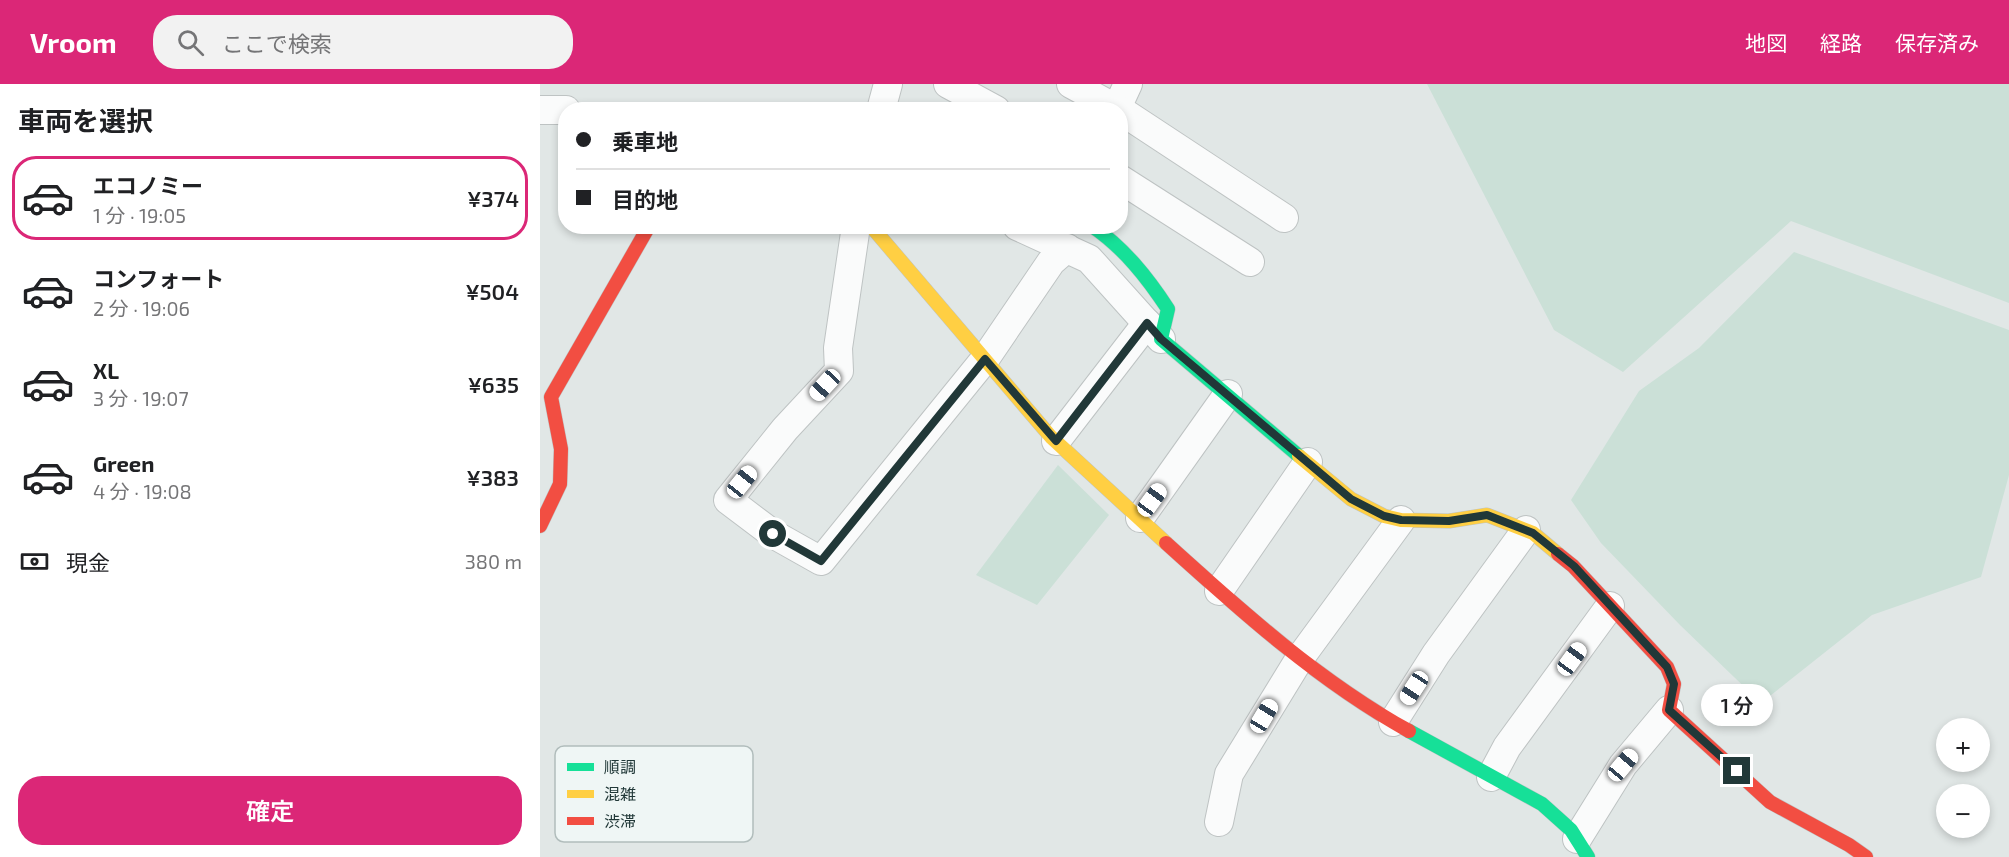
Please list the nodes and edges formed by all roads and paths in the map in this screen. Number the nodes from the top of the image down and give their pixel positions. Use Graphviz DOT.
graph roads {
  1 [pos="888,84"];
  2 [pos="948,84"];
  3 [pos="1071,84"];
  4 [pos="883,102"];
  5 [pos="981,102"];
  6 [pos="1115,102"];
  7 [pos="540,110"];
  8 [pos="558,110"];
  9 [pos="1128,110"];
  10 [pos="1128,184"];
  11 [pos="1284,218"];
  12 [pos="644,234"];
  13 [pos="855,234"];
  14 [pos="878,234"];
  15 [pos="1035,234"];
  16 [pos="1104,234"];
  17 [pos="1067,248"];
  18 [pos="1250,262"];
  19 [pos="1154,331"];
  20 [pos="985,359"];
  21 [pos="1228,394"];
  22 [pos="1056,441"];
  23 [pos="1308,462"];
  24 [pos="1140,518"];
  25 [pos="1401,520"];
  26 [pos="540,526"];
  27 [pos="1526,530"];
  28 [pos="1219,591"];
  29 [pos="1610,606"];
  30 [pos="1300,658"];
  31 [pos="1669,710"];
  32 [pos="1393,722"];
  33 [pos="1491,777"];
  34 [pos="1219,822"];
  35 [pos="1583,848"];
  36 [pos="1866,857"];
  1 -- 4 [label="street"];
  2 -- 5 [label="street"];
  3 -- 6 [label="street"];
  7 -- 8 [label="street"];
  9 -- 11 [label="street"];
  10 -- 18 [label="street"];
  12 -- 26 [label="street"];
  13 -- 20 [label="street"];
  14 -- 20 [label="street"];
  15 -- 17 [label="street"];
  16 -- 19 [label="street"];
  17 -- 19 [label="street"];
  17 -- 20 [label="street"];
  19 -- 21 [label="street"];
  19 -- 22 [label="street"];
  20 -- 22 [label="street"];
  21 -- 23 [label="street"];
  21 -- 24 [label="street"];
  22 -- 24 [label="street"];
  23 -- 25 [label="street"];
  23 -- 28 [label="street"];
  24 -- 28 [label="street"];
  25 -- 27 [label="street"];
  25 -- 30 [label="street"];
  27 -- 29 [label="street"];
  27 -- 32 [label="street"];
  28 -- 30 [label="street"];
  29 -- 31 [label="street"];
  29 -- 33 [label="street"];
  30 -- 32 [label="street"];
  30 -- 34 [label="street"];
  31 -- 35 [label="street"];
  31 -- 36 [label="street"];
  32 -- 33 [label="street"];
  33 -- 35 [label="street"];
}
